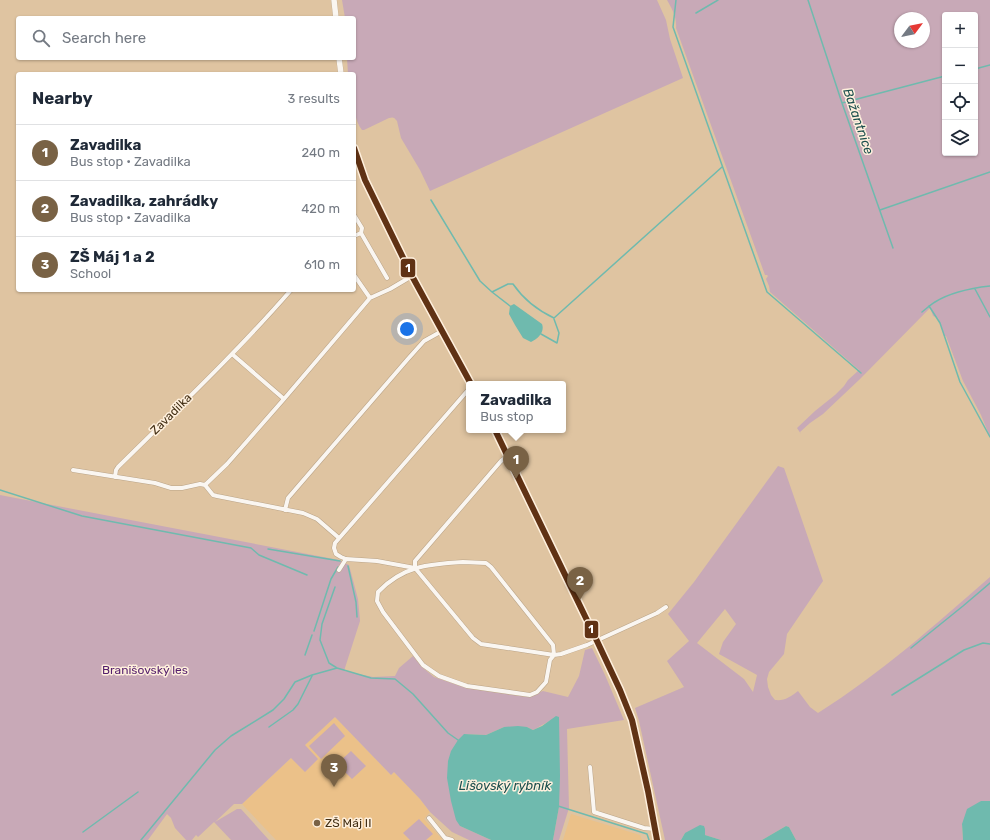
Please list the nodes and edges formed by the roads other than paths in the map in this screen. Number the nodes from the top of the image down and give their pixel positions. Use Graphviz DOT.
graph roads {
  1 [pos="334,0"];
  2 [pos="336,16"];
  3 [pos="339,60"];
  4 [pos="341,72"];
  5 [pos="356,154"];
  6 [pos="356,218"];
  7 [pos="361,232"];
  8 [pos="356,235"];
  9 [pos="412,276"];
  10 [pos="356,278"];
  11 [pos="387,278"];
  12 [pos="289,292"];
  13 [pos="370,298"];
  14 [pos="442,331"];
  15 [pos="232,354"];
  16 [pos="469,381"];
  17 [pos="466,391"];
  18 [pos="284,399"];
  19 [pos="496,433"];
  20 [pos="508,456"];
  21 [pos="73,470"];
  22 [pos="115,477"];
  23 [pos="205,485"];
  24 [pos="285,510"];
  25 [pos="339,538"];
  26 [pos="346,559"];
  27 [pos="415,568"];
  28 [pos="339,570"];
  29 [pos="666,607"];
  30 [pos="597,641"];
  31 [pos="554,655"];
  32 [pos="590,767"];
  33 [pos="428,818"];
  34 [pos="654,829"];
  35 [pos="452,840"];
  36 [pos="657,840"];
  1 -- 2 [label="street"];
  3 -- 4 [label="street"];
  5 -- 9 [label="street"];
  6 -- 7 [label="street"];
  7 -- 8 [label="street"];
  7 -- 11 [label="street"];
  9 -- 13 [label="street"];
  9 -- 14 [label="street"];
  10 -- 13 [label="street"];
  12 -- 15 [label="street, Zavadilka"];
  13 -- 18 [label="street"];
  14 -- 16 [label="street"];
  14 -- 24 [label="street"];
  15 -- 18 [label="street"];
  15 -- 22 [label="street, Zavadilka"];
  17 -- 25 [label="street"];
  18 -- 23 [label="street"];
  19 -- 20 [label="street"];
  20 -- 27 [label="street"];
  20 -- 30 [label="street"];
  21 -- 22 [label="street"];
  22 -- 23 [label="street"];
  23 -- 24 [label="street"];
  24 -- 25 [label="street"];
  25 -- 26 [label="street"];
  26 -- 27 [label="street"];
  26 -- 28 [label="street"];
  27 -- 31 [label="street"];
  27 -- 31 [label="street"];
  27 -- 31 [label="street"];
  29 -- 30 [label="street"];
  30 -- 31 [label="street"];
  30 -- 34 [label="street"];
  32 -- 34 [label="street"];
  33 -- 35 [label="street"];
  34 -- 36 [label="street"];
}
